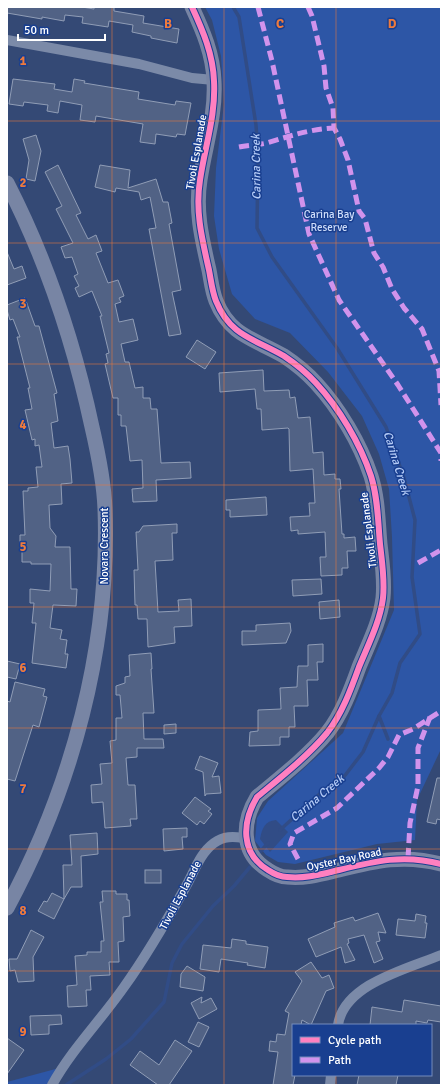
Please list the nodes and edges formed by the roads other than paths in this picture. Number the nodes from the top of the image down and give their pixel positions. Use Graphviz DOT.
graph roads {
  1 [pos="192,7"];
  2 [pos="7,40"];
  3 [pos="214,80"];
  4 [pos="7,183"];
  5 [pos="246,838"];
  6 [pos="441,864"];
  7 [pos="7,908"];
  8 [pos="441,955"];
  9 [pos="338,1024"];
  10 [pos="52,1085"];
  1 -- 3 [label="street, Tivoli Esplanade"];
  2 -- 3 [label="street"];
  3 -- 5 [label="street, Tivoli Esplanade"];
  4 -- 7 [label="street, Novara Crescent"];
  5 -- 6 [label="street, Oyster Bay Road"];
  5 -- 10 [label="street, Tivoli Esplanade"];
  8 -- 9 [label="street"];
}
